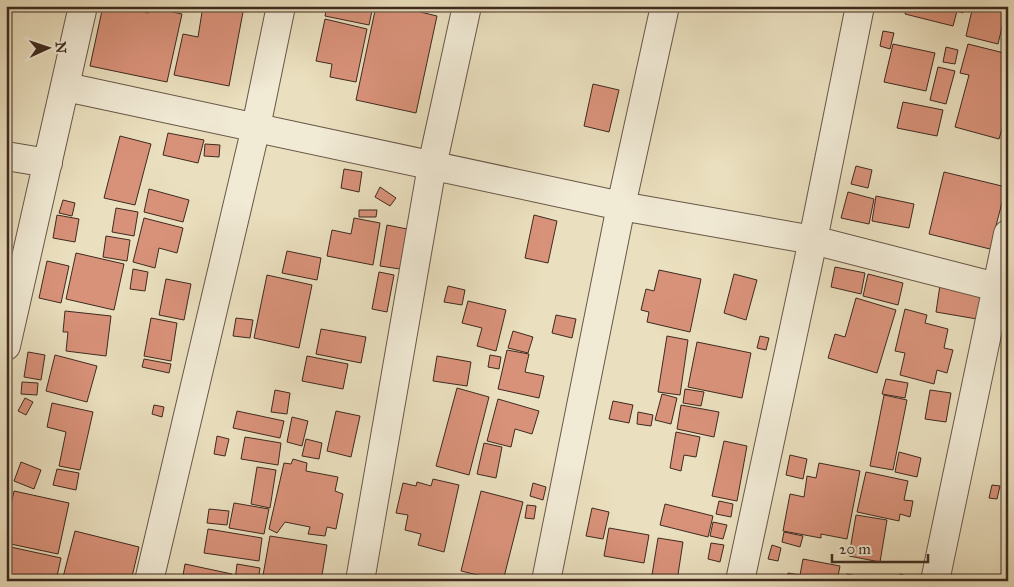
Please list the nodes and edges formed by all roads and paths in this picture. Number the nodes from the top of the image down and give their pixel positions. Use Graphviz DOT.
graph roads {
  1 [pos="83,6"];
  2 [pos="281,6"];
  3 [pos="467,6"];
  4 [pos="665,6"];
  5 [pos="860,6"];
  6 [pos="66,88"];
  7 [pos="256,128"];
  8 [pos="6,156"];
  9 [pos="48,163"];
  10 [pos="432,166"];
  11 [pos="620,206"];
  12 [pos="1008,234"];
  13 [pos="813,240"];
  14 [pos="1002,289"];
  15 [pos="6,346"];
  16 [pos="149,581"];
  17 [pos="360,581"];
  18 [pos="546,581"];
  19 [pos="740,581"];
  20 [pos="935,581"];
  1 -- 6 [label="street"];
  2 -- 7 [label="street"];
  3 -- 10 [label="street"];
  4 -- 11 [label="street"];
  5 -- 13 [label="street"];
  6 -- 7 [label="street"];
  6 -- 9 [label="street"];
  7 -- 10 [label="street"];
  7 -- 16 [label="street"];
  8 -- 9 [label="street"];
  9 -- 15 [label="street"];
  10 -- 11 [label="street"];
  10 -- 17 [label="street"];
  11 -- 13 [label="street"];
  11 -- 18 [label="street"];
  12 -- 14 [label="street"];
  13 -- 14 [label="street"];
  13 -- 19 [label="street"];
  14 -- 20 [label="street"];
}
